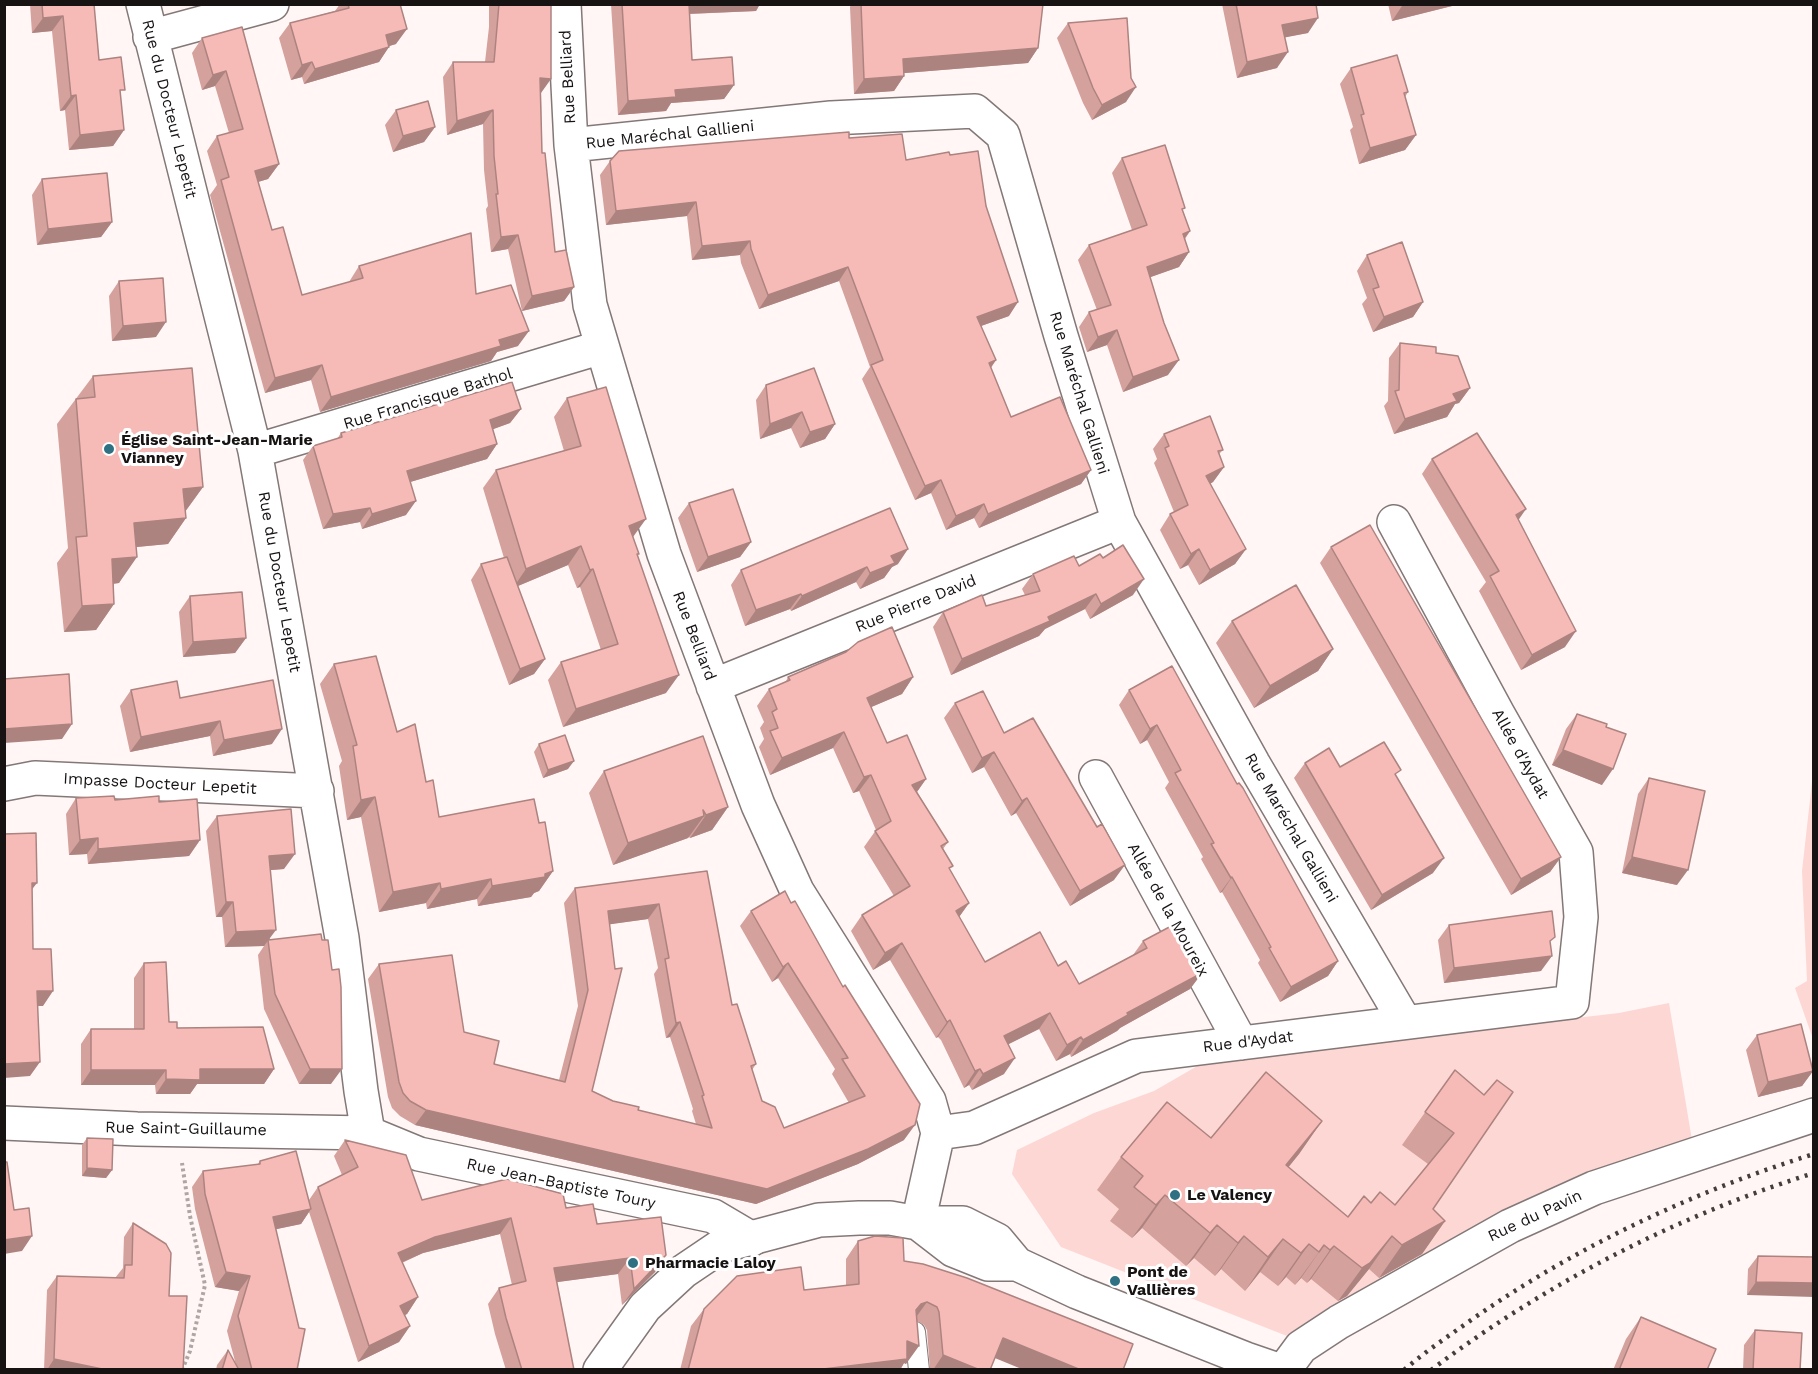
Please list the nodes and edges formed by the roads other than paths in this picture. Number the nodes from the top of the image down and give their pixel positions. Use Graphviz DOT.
graph roads {
  1 [pos="142,4"];
  2 [pos="272,4"];
  3 [pos="564,4"];
  4 [pos="150,37"];
  5 [pos="571,145"];
  6 [pos="602,347"];
  7 [pos="255,452"];
  8 [pos="1119,522"];
  9 [pos="1394,522"];
  10 [pos="713,686"];
  11 [pos="1096,777"];
  12 [pos="4,784"];
  13 [pos="316,791"];
  14 [pos="1572,1002"];
  15 [pos="1405,1022"];
  16 [pos="1241,1043"];
  17 [pos="1814,1115"];
  18 [pos="4,1123"];
  19 [pos="368,1132"];
  20 [pos="938,1133"];
  21 [pos="918,1223"];
  22 [pos="752,1239"];
  23 [pos="915,1332"];
  24 [pos="1244,1364"];
  25 [pos="600,1370"];
  26 [pos="626,1370"];
  27 [pos="919,1370"];
  28 [pos="1278,1370"];
  29 [pos="1284,1370"];
  1 -- 4 [label="street, Rue du Docteur Lepetit"];
  2 -- 4 [label="street"];
  3 -- 5 [label="street, Rue Belliard"];
  4 -- 7 [label="street, Rue du Docteur Lepetit"];
  5 -- 6 [label="street, Rue Belliard"];
  5 -- 8 [label="street, Rue Maréchal Gallieni"];
  6 -- 7 [label="street, Rue Francisque Bathol"];
  6 -- 10 [label="street, Rue Belliard"];
  7 -- 13 [label="street, Rue du Docteur Lepetit"];
  8 -- 10 [label="street, Rue Pierre David"];
  8 -- 15 [label="street, Rue Maréchal Gallieni"];
  9 -- 14 [label="street, Allée d'Aydat"];
  10 -- 20 [label="street, Rue Belliard"];
  11 -- 16 [label="street, Allée de la Moureix"];
  12 -- 13 [label="street, Impasse Docteur Lepetit"];
  13 -- 19 [label="street, Rue du Docteur Lepetit"];
  14 -- 15 [label="street, Rue d'Aydat"];
  15 -- 16 [label="street, Rue d'Aydat"];
  16 -- 20 [label="street, Rue d'Aydat"];
  17 -- 29 [label="street, Rue du Pavin"];
  18 -- 19 [label="street, Rue Saint-Guillaume"];
  19 -- 22 [label="street, Rue Jean-Baptiste Toury"];
  20 -- 21 [label="street, Rue Belliard"];
  21 -- 22 [label="street"];
  21 -- 24 [label="street"];
  22 -- 25 [label="street"];
  22 -- 26 [label="street"];
  23 -- 27 [label="lane"];
  24 -- 28 [label="street"];
}
